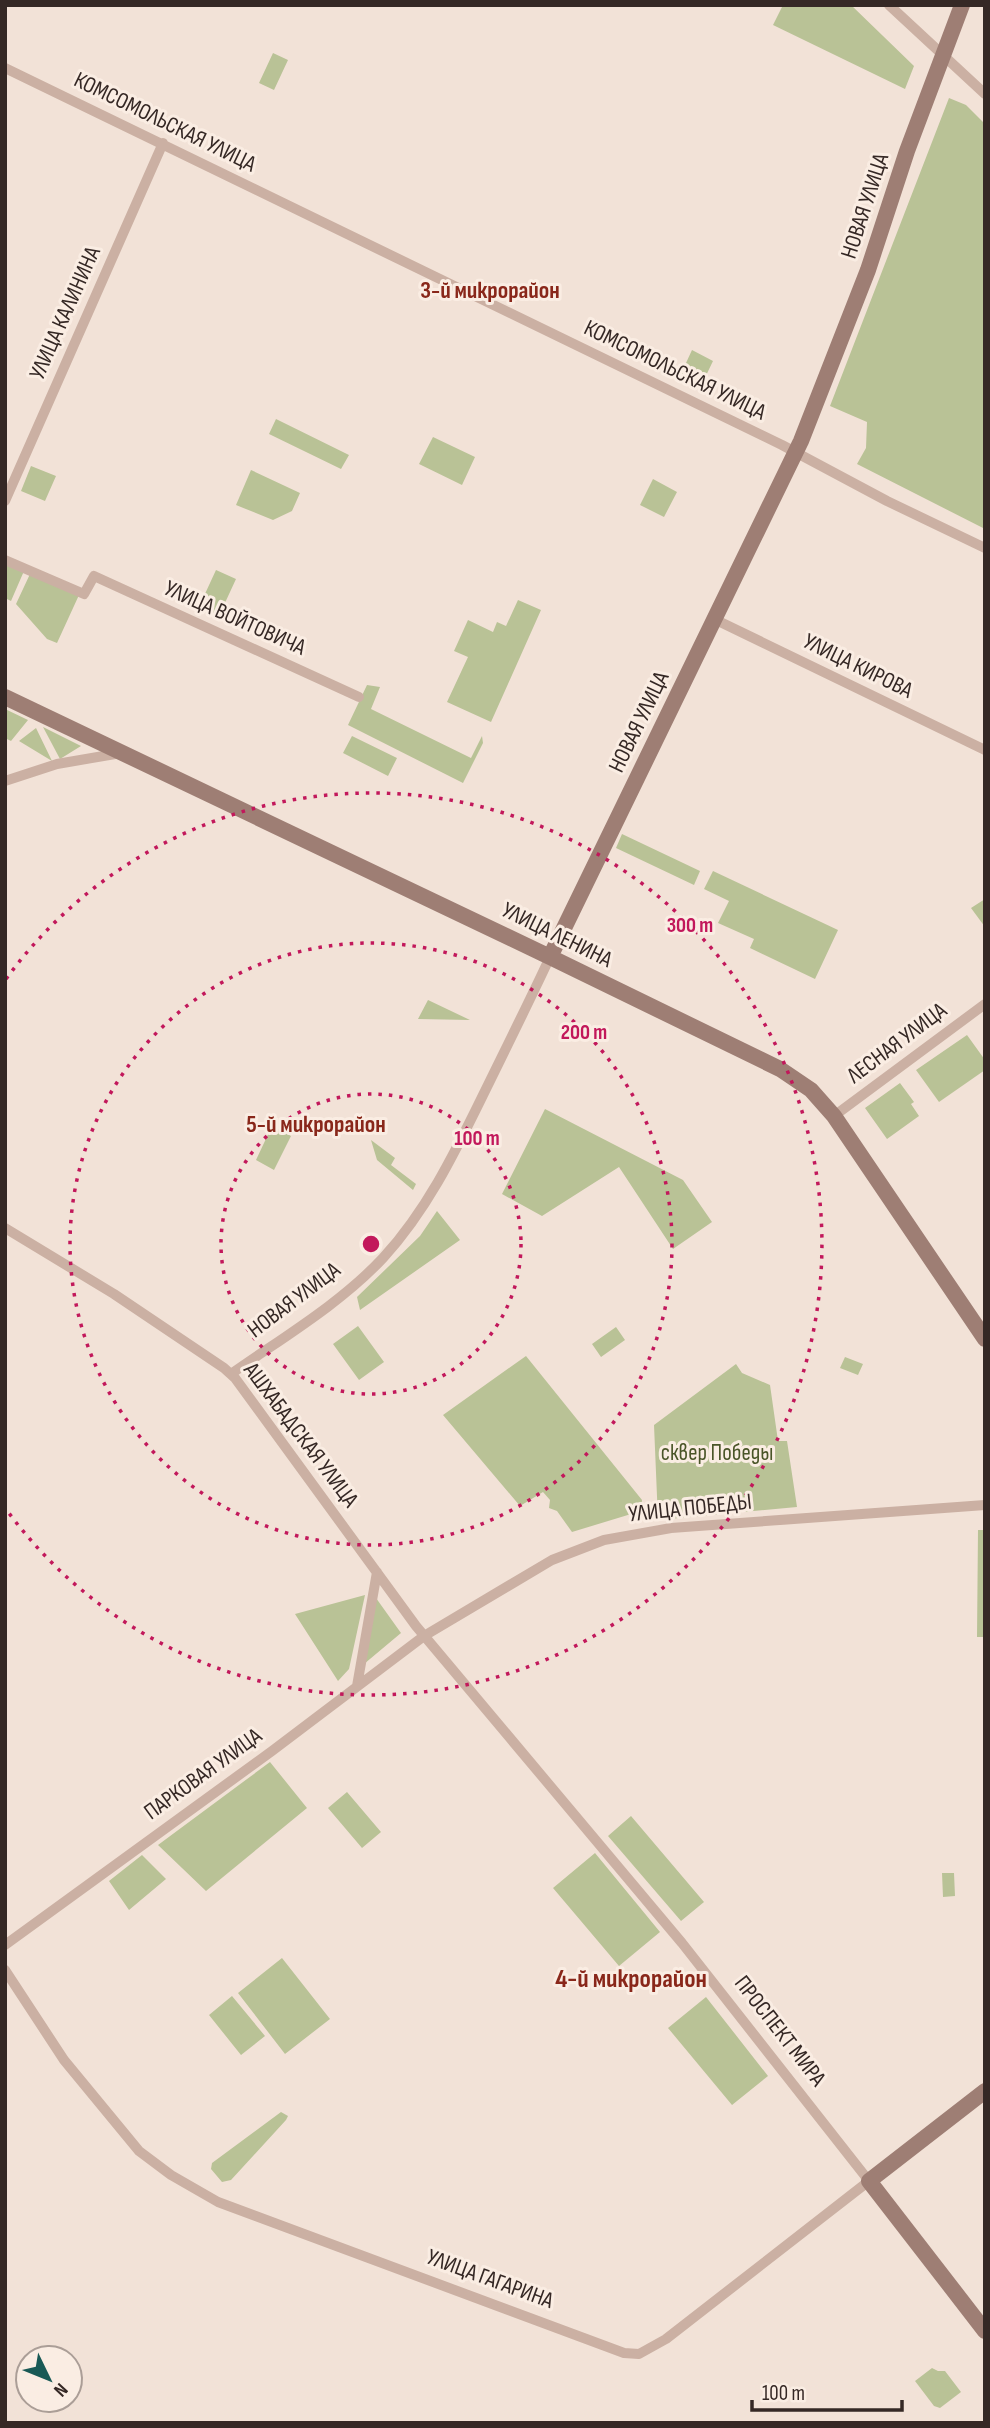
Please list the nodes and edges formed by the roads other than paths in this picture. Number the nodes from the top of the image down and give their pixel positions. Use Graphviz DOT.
graph roads {
  1 [pos="889,5"];
  2 [pos="962,5"];
  3 [pos="942,55"];
  4 [pos="5,68"];
  5 [pos="985,94"];
  6 [pos="163,143"];
  7 [pos="795,452"];
  8 [pos="5,500"];
  9 [pos="985,548"];
  10 [pos="5,560"];
  11 [pos="715,619"];
  12 [pos="5,697"];
  13 [pos="359,697"];
  14 [pos="985,750"];
  15 [pos="124,753"];
  16 [pos="5,781"];
  17 [pos="550,957"];
  18 [pos="985,1004"];
  19 [pos="834,1116"];
  20 [pos="5,1228"];
  21 [pos="985,1339"];
  22 [pos="231,1374"];
  23 [pos="985,1505"];
  24 [pos="377,1572"];
  25 [pos="424,1636"];
  26 [pos="357,1686"];
  27 [pos="5,1945"];
  28 [pos="5,1970"];
  29 [pos="985,2091"];
  30 [pos="869,2180"];
  31 [pos="985,2331"];
  1 -- 3 [label="street"];
  2 -- 3 [label="street, НОВАЯ УЛИЦА"];
  3 -- 5 [label="street"];
  3 -- 7 [label="street, НОВАЯ УЛИЦА"];
  4 -- 6 [label="street, КОМСОМОЛЬСКАЯ УЛИЦА"];
  6 -- 7 [label="street, КОМСОМОЛЬСКАЯ УЛИЦА"];
  6 -- 8 [label="street, УЛИЦА КАЛИНИНА"];
  7 -- 9 [label="street, КОМСОМОЛЬСКАЯ УЛИЦА"];
  7 -- 11 [label="street, НОВАЯ УЛИЦА"];
  10 -- 13 [label="street, УЛИЦА ВОЙТОВИЧА"];
  11 -- 14 [label="street, УЛИЦА КИРОВА"];
  11 -- 17 [label="street, НОВАЯ УЛИЦА"];
  12 -- 15 [label="street, УЛИЦА ЛЕНИНА"];
  15 -- 16 [label="street"];
  15 -- 17 [label="street, УЛИЦА ЛЕНИНА"];
  17 -- 19 [label="street, УЛИЦА ЛЕНИНА"];
  17 -- 22 [label="street, НОВАЯ УЛИЦА"];
  18 -- 19 [label="street, ЛЕСНАЯ УЛИЦА"];
  19 -- 21 [label="street, УЛИЦА ЛЕНИНА"];
  20 -- 22 [label="street, АШХАБАДСКАЯ УЛИЦА"];
  22 -- 24 [label="street, АШХАБАДСКАЯ УЛИЦА"];
  23 -- 25 [label="street, УЛИЦА ПОБЕДЫ"];
  24 -- 25 [label="street, АШХАБАДСКАЯ УЛИЦА"];
  24 -- 26 [label="street"];
  25 -- 26 [label="street, ПАРКОВАЯ УЛИЦА"];
  25 -- 30 [label="street, ПРОСПЕКТ МИРА"];
  26 -- 27 [label="street, ПАРКОВАЯ УЛИЦА"];
  28 -- 30 [label="street, УЛИЦА ГАГАРИНА"];
  29 -- 30 [label="street, УЛИЦА ГАГАРИНА"];
  30 -- 31 [label="street, ПРОСПЕКТ МИРА"];
}
